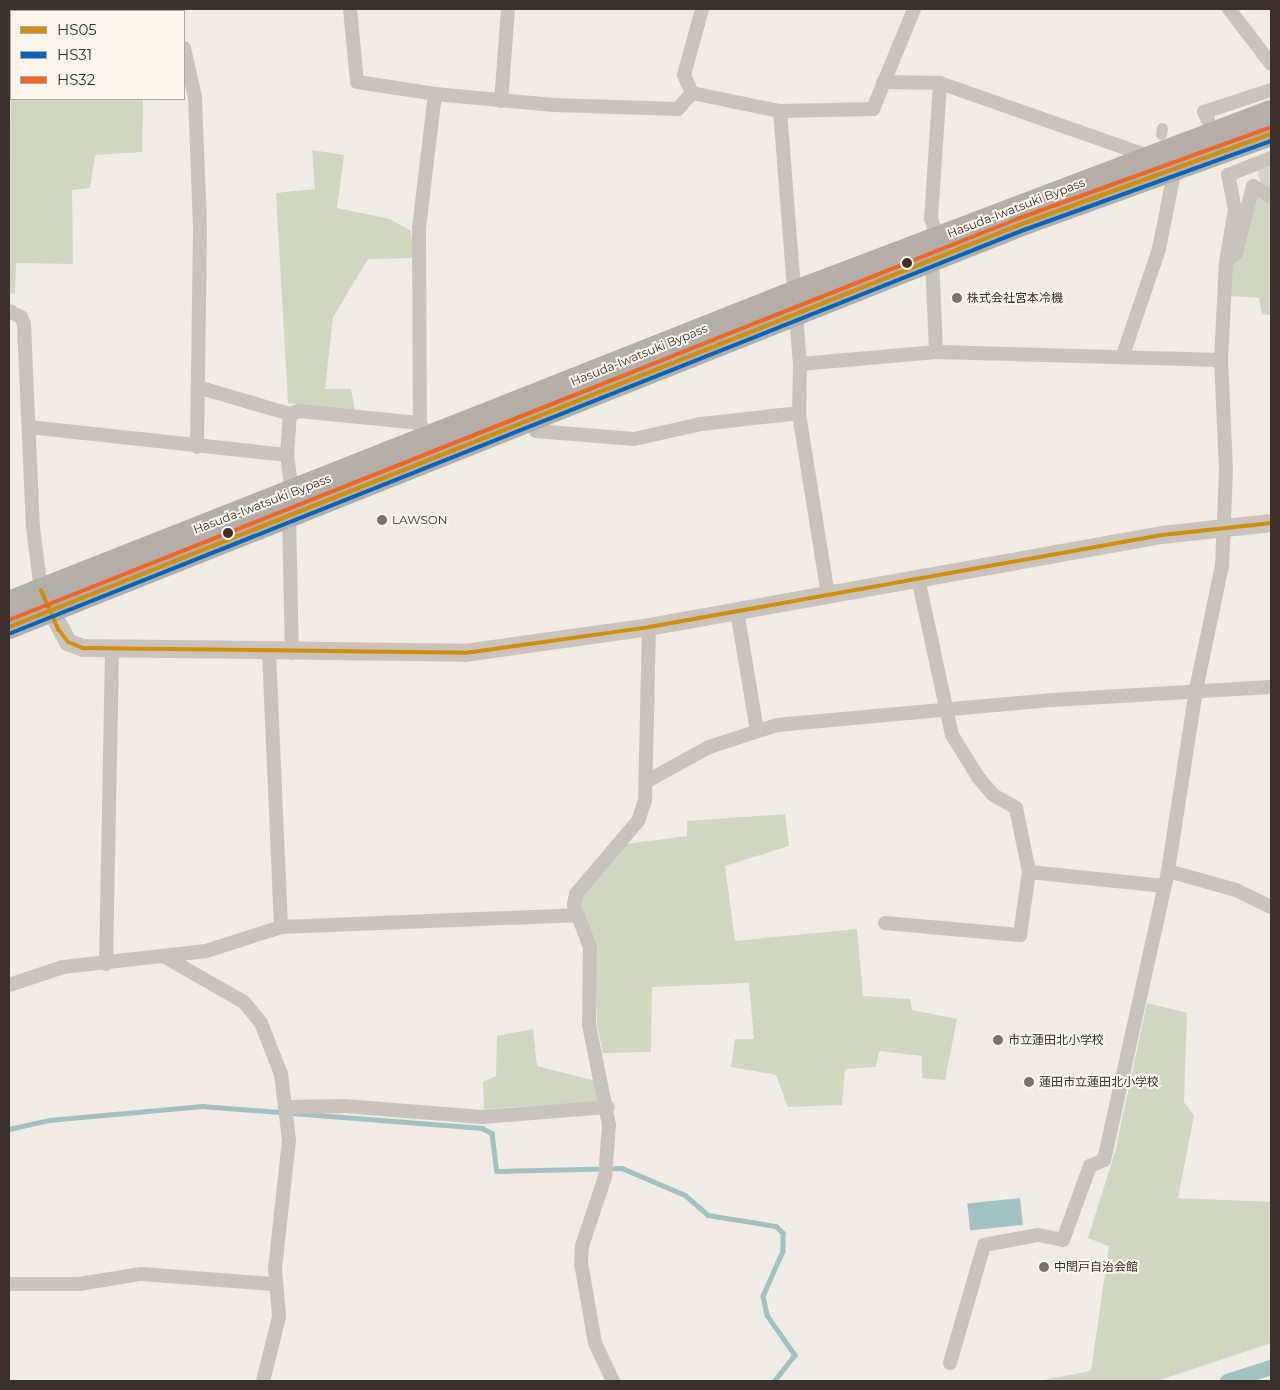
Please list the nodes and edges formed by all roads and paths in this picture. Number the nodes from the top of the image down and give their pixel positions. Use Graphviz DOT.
graph roads {
  1 [pos="350,9"];
  2 [pos="508,9"];
  3 [pos="702,9"];
  4 [pos="914,9"];
  5 [pos="1229,9"];
  6 [pos="185,52"];
  7 [pos="1271,64"];
  8 [pos="883,82"];
  9 [pos="940,83"];
  10 [pos="1271,90"];
  11 [pos="692,93"];
  12 [pos="435,94"];
  13 [pos="501,101"];
  14 [pos="780,111"];
  15 [pos="1271,112"];
  16 [pos="1208,120"];
  17 [pos="1271,134"];
  18 [pos="1151,157"];
  19 [pos="1271,158"];
  20 [pos="1175,168"];
  21 [pos="1271,197"];
  22 [pos="935,249"];
  23 [pos="1226,262"];
  24 [pos="795,303"];
  25 [pos="9,312"];
  26 [pos="936,352"];
  27 [pos="1123,355"];
  28 [pos="1221,360"];
  29 [pos="800,364"];
  30 [pos="201,388"];
  31 [pos="799,412"];
  32 [pos="290,414"];
  33 [pos="530,417"];
  34 [pos="29,427"];
  35 [pos="423,431"];
  36 [pos="196,447"];
  37 [pos="286,455"];
  38 [pos="291,503"];
  39 [pos="1271,523"];
  40 [pos="1224,528"];
  41 [pos="918,578"];
  42 [pos="828,595"];
  43 [pos="45,601"];
  44 [pos="9,603"];
  45 [pos="737,612"];
  46 [pos="9,627"];
  47 [pos="649,627"];
  48 [pos="112,651"];
  49 [pos="269,652"];
  50 [pos="292,652"];
  51 [pos="1271,687"];
  52 [pos="1196,690"];
  53 [pos="945,710"];
  54 [pos="757,730"];
  55 [pos="649,780"];
  56 [pos="1168,871"];
  57 [pos="1029,872"];
  58 [pos="1164,886"];
  59 [pos="1271,907"];
  60 [pos="576,915"];
  61 [pos="885,923"];
  62 [pos="282,927"];
  63 [pos="165,957"];
  64 [pos="106,964"];
  65 [pos="9,985"];
  66 [pos="288,1107"];
  67 [pos="608,1107"];
  68 [pos="9,1284"];
  69 [pos="274,1284"];
  70 [pos="950,1363"];
  71 [pos="263,1381"];
  72 [pos="613,1381"];
  1 -- 12 [label="street"];
  2 -- 13 [label="street"];
  3 -- 11 [label="street"];
  4 -- 8 [label="street"];
  5 -- 7 [label="street"];
  6 -- 30 [label="street"];
  8 -- 9 [label="street"];
  8 -- 14 [label="street"];
  9 -- 18 [label="street"];
  9 -- 22 [label="street"];
  10 -- 16 [label="street"];
  11 -- 13 [label="street"];
  11 -- 14 [label="street"];
  12 -- 13 [label="street"];
  12 -- 35 [label="street"];
  14 -- 24 [label="street"];
  15 -- 18 [label="highway, Hasuda-Iwatsuki Bypass"];
  17 -- 20 [label="highway, Hasuda-Iwatsuki Bypass"];
  18 -- 22 [label="highway, Hasuda-Iwatsuki Bypass"];
  19 -- 23 [label="street"];
  20 -- 22 [label="highway, Hasuda-Iwatsuki Bypass"];
  20 -- 27 [label="street"];
  21 -- 23 [label="street"];
  22 -- 24 [label="highway, Hasuda-Iwatsuki Bypass"];
  22 -- 26 [label="street"];
  23 -- 28 [label="street"];
  24 -- 29 [label="street"];
  24 -- 33 [label="highway, Hasuda-Iwatsuki Bypass"];
  24 -- 35 [label="highway, Hasuda-Iwatsuki Bypass"];
  25 -- 34 [label="street"];
  26 -- 27 [label="street"];
  26 -- 29 [label="street"];
  27 -- 28 [label="street"];
  28 -- 40 [label="street"];
  29 -- 31 [label="street"];
  30 -- 32 [label="street"];
  30 -- 36 [label="street"];
  31 -- 33 [label="street"];
  31 -- 42 [label="street"];
  32 -- 35 [label="street"];
  32 -- 37 [label="street"];
  33 -- 38 [label="highway, Hasuda-Iwatsuki Bypass"];
  34 -- 36 [label="street"];
  34 -- 43 [label="street"];
  35 -- 38 [label="highway, Hasuda-Iwatsuki Bypass"];
  36 -- 37 [label="street"];
  37 -- 38 [label="street"];
  38 -- 43 [label="highway, Hasuda-Iwatsuki Bypass"];
  38 -- 50 [label="street"];
  39 -- 40 [label="street"];
  40 -- 41 [label="street"];
  40 -- 52 [label="street"];
  41 -- 42 [label="street"];
  41 -- 53 [label="street"];
  42 -- 45 [label="street"];
  43 -- 44 [label="highway, Hasuda-Iwatsuki Bypass"];
  43 -- 46 [label="highway, Hasuda-Iwatsuki Bypass"];
  43 -- 48 [label="street"];
  45 -- 47 [label="street"];
  45 -- 54 [label="street"];
  47 -- 50 [label="street"];
  47 -- 55 [label="street"];
  48 -- 49 [label="street"];
  48 -- 64 [label="street"];
  49 -- 50 [label="street"];
  49 -- 62 [label="street"];
  51 -- 52 [label="street"];
  52 -- 53 [label="street"];
  52 -- 56 [label="street"];
  53 -- 54 [label="street"];
  53 -- 57 [label="street"];
  54 -- 55 [label="street"];
  55 -- 60 [label="street"];
  56 -- 58 [label="street"];
  56 -- 59 [label="street"];
  57 -- 58 [label="street"];
  57 -- 61 [label="street"];
  58 -- 70 [label="street"];
  60 -- 62 [label="street"];
  60 -- 67 [label="street"];
  62 -- 63 [label="street"];
  63 -- 64 [label="street"];
  63 -- 66 [label="street"];
  64 -- 65 [label="street"];
  66 -- 67 [label="street"];
  66 -- 69 [label="street"];
  67 -- 72 [label="street"];
  68 -- 69 [label="street"];
  69 -- 71 [label="street"];
}
